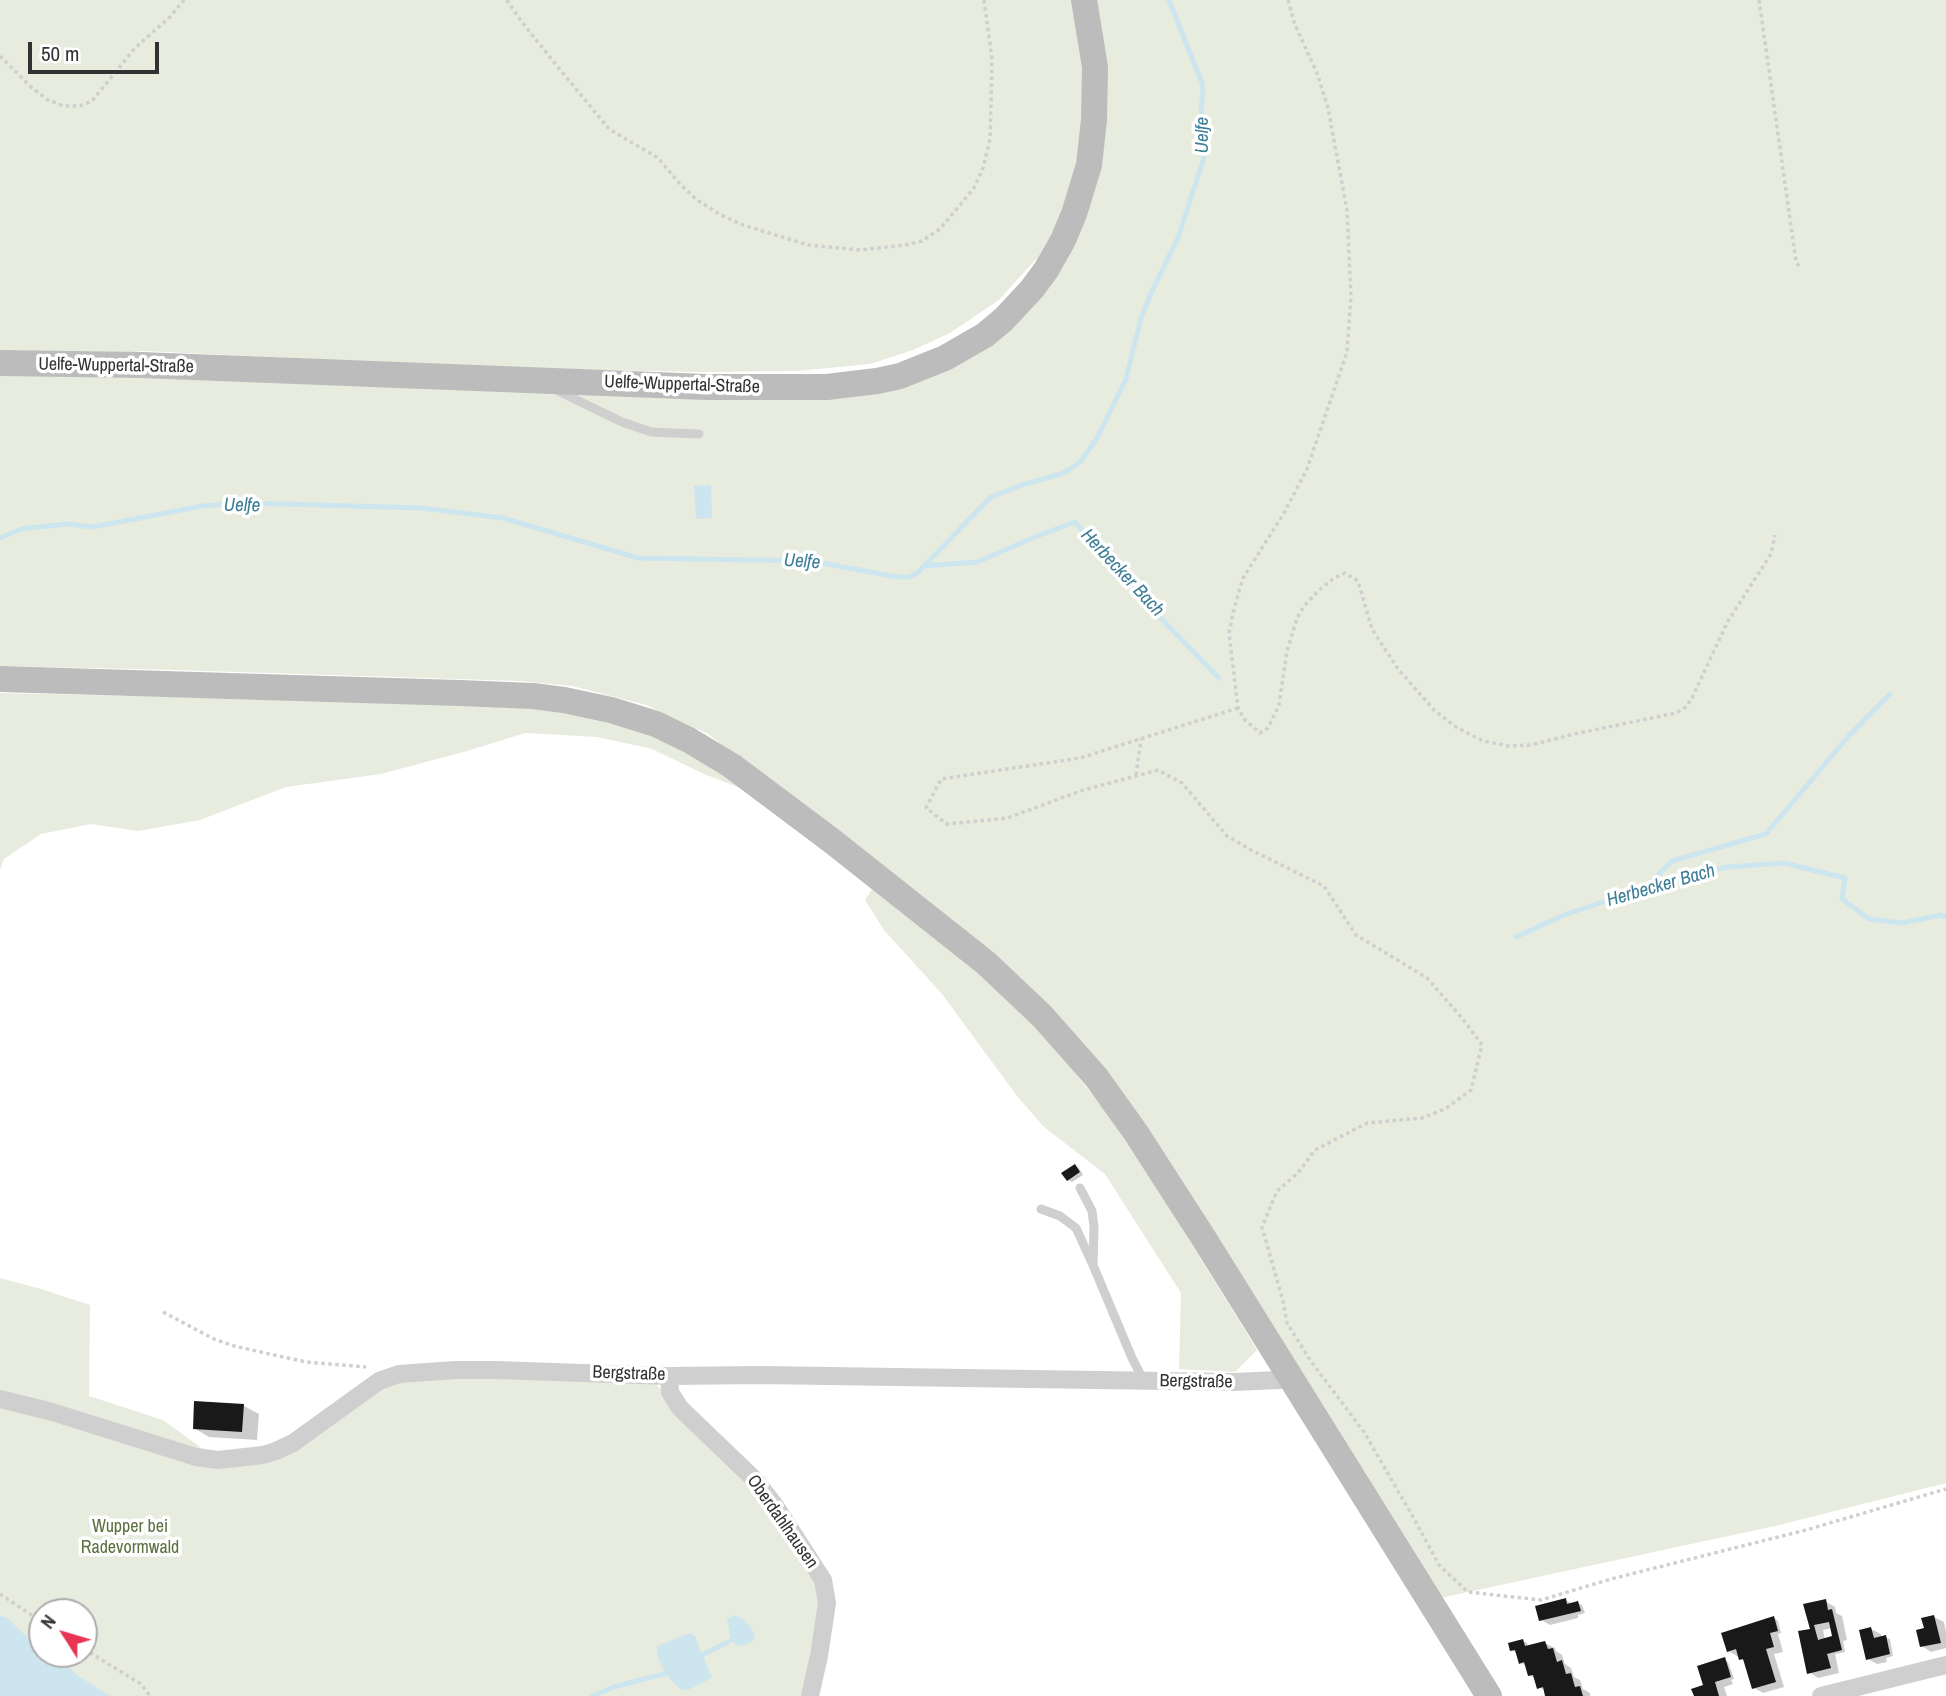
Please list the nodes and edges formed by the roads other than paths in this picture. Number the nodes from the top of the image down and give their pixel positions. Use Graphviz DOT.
graph roads {
  1 [pos="1084,0"];
  2 [pos="0,363"];
  3 [pos="535,380"];
  4 [pos="699,434"];
  5 [pos="0,679"];
  6 [pos="1080,1188"];
  7 [pos="1041,1209"];
  8 [pos="1093,1265"];
  9 [pos="669,1376"];
  10 [pos="1290,1377"];
  11 [pos="1144,1381"];
  12 [pos="0,1399"];
  13 [pos="1946,1665"];
  14 [pos="810,1696"];
  15 [pos="1489,1696"];
  16 [pos="1821,1696"];
  1 -- 3 [label="main road, Uelfe-Wuppertal-Straße"];
  2 -- 3 [label="main road, Uelfe-Wuppertal-Straße"];
  3 -- 4 [label="lane"];
  5 -- 10 [label="main road"];
  6 -- 8 [label="lane"];
  7 -- 8 [label="lane"];
  8 -- 11 [label="lane"];
  9 -- 11 [label="street, Bergstraße"];
  9 -- 12 [label="street, Bergstraße"];
  9 -- 14 [label="street, Oberdahlhausen"];
  10 -- 11 [label="street, Bergstraße"];
  10 -- 15 [label="main road"];
  13 -- 16 [label="street"];
}
